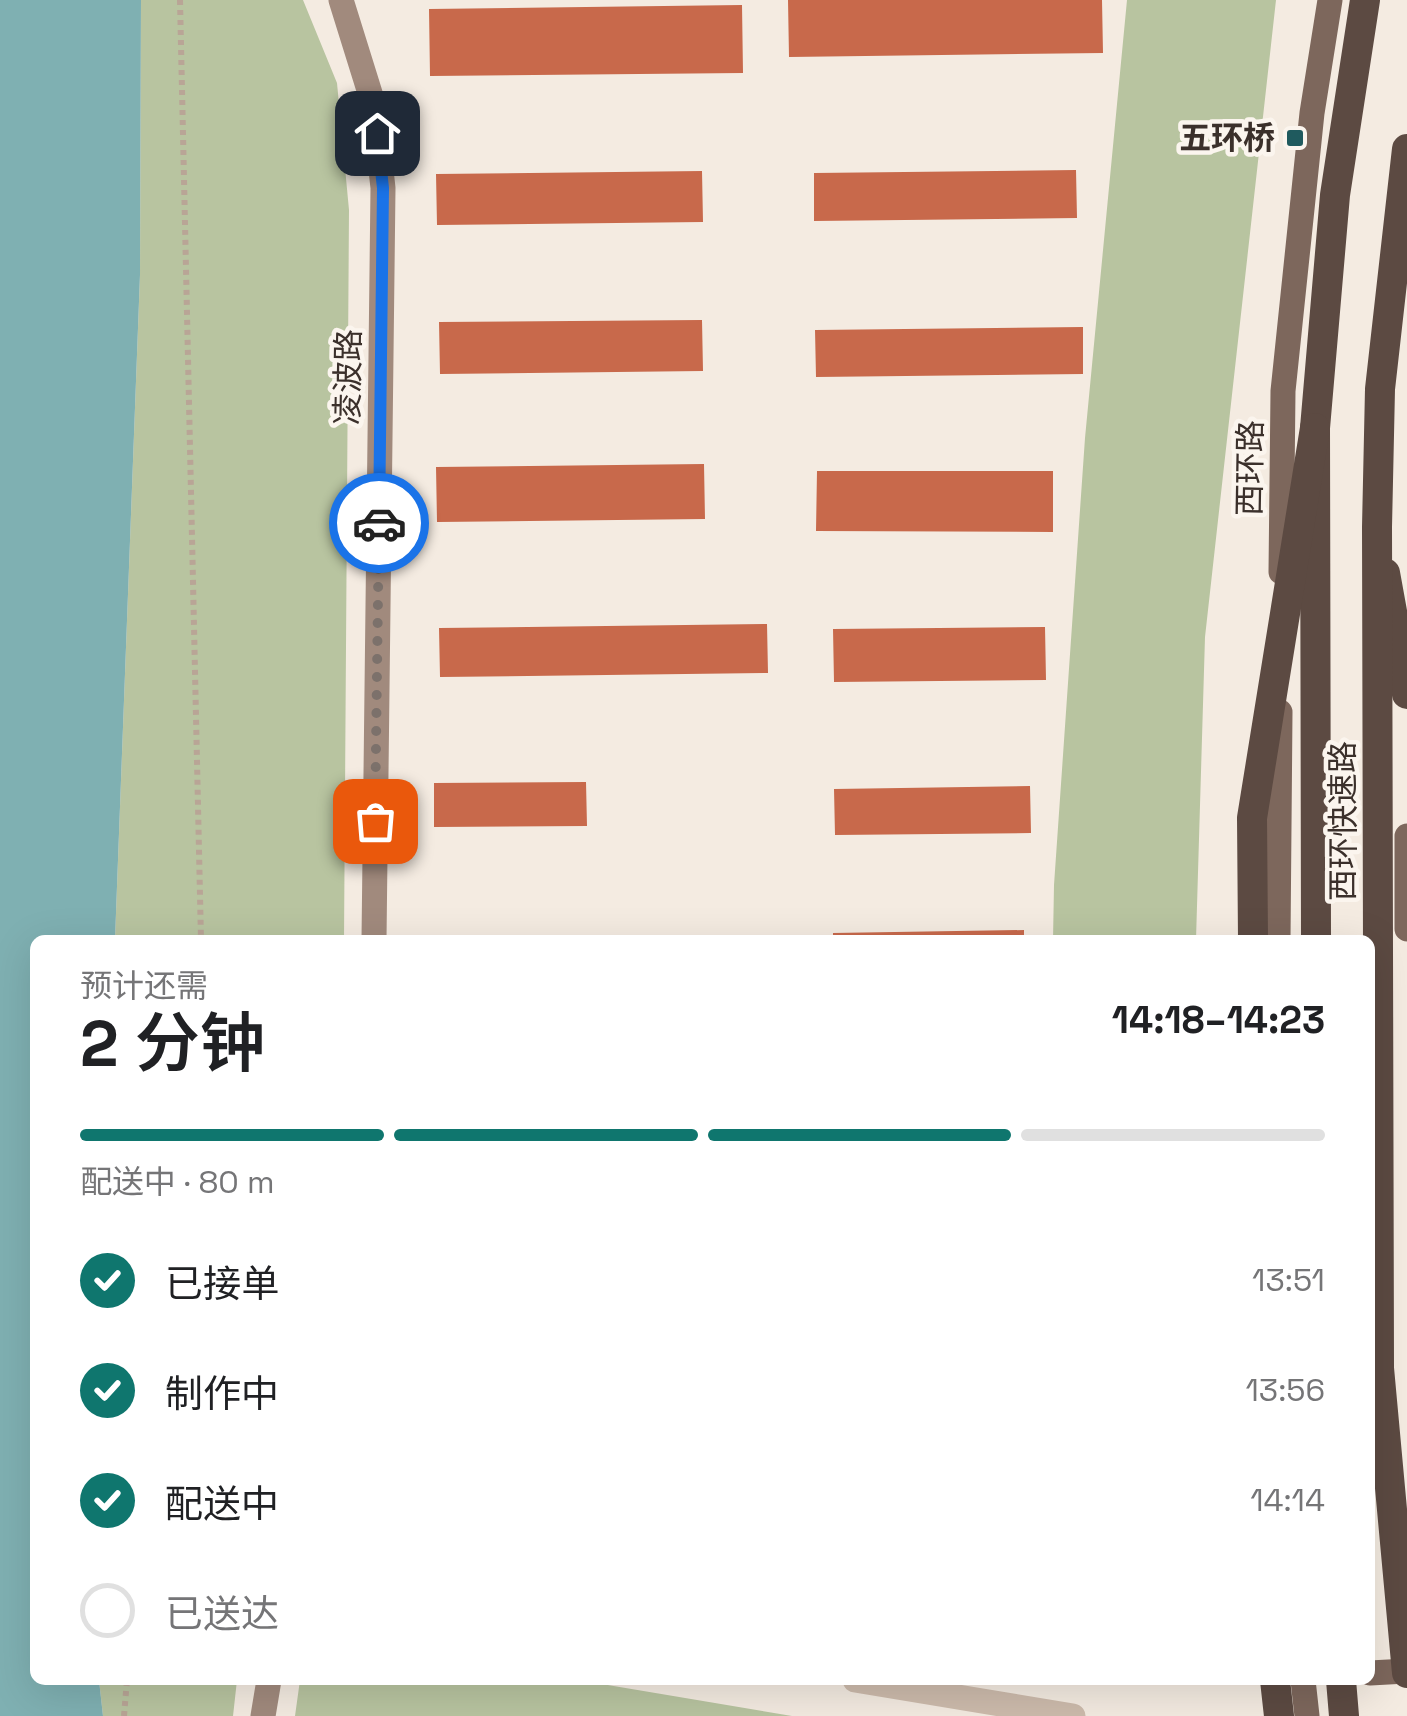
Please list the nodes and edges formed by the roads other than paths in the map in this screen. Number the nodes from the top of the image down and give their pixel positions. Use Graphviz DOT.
graph roads {
  1 [pos="342,0"];
  2 [pos="1330,0"];
  3 [pos="1365,0"];
  4 [pos="1407,149"];
  5 [pos="1314,428"];
  6 [pos="1377,527"];
  7 [pos="1407,694"];
  8 [pos="1407,836"];
  9 [pos="1407,929"];
  10 [pos="374,935"];
  11 [pos="1253,935"];
  12 [pos="1278,935"];
  13 [pos="1316,935"];
  14 [pos="1375,1672"];
  15 [pos="1407,1672"];
  16 [pos="267,1685"];
  17 [pos="885,1685"];
  18 [pos="1275,1685"];
  19 [pos="1304,1685"];
  20 [pos="1341,1685"];
  21 [pos="262,1716"];
  22 [pos="1073,1716"];
  23 [pos="1278,1716"];
  24 [pos="1307,1716"];
  25 [pos="1344,1716"];
  1 -- 10 [label="street, 凌波路"];
  2 -- 12 [label="main road, 西环路"];
  3 -- 5 [label="highway, 西环快速路"];
  4 -- 6 [label="highway, 西环快速路, bridge"];
  5 -- 11 [label="highway, bridge"];
  5 -- 13 [label="highway, 西环快速路, bridge"];
  6 -- 7 [label="highway, bridge"];
  6 -- 15 [label="highway, 西环快速路, bridge"];
  8 -- 9 [label="main road"];
  14 -- 15 [label="main road"];
  16 -- 21 [label="street"];
  17 -- 22 [label="street"];
  18 -- 23 [label="highway"];
  19 -- 24 [label="main road"];
  20 -- 25 [label="highway"];
}
